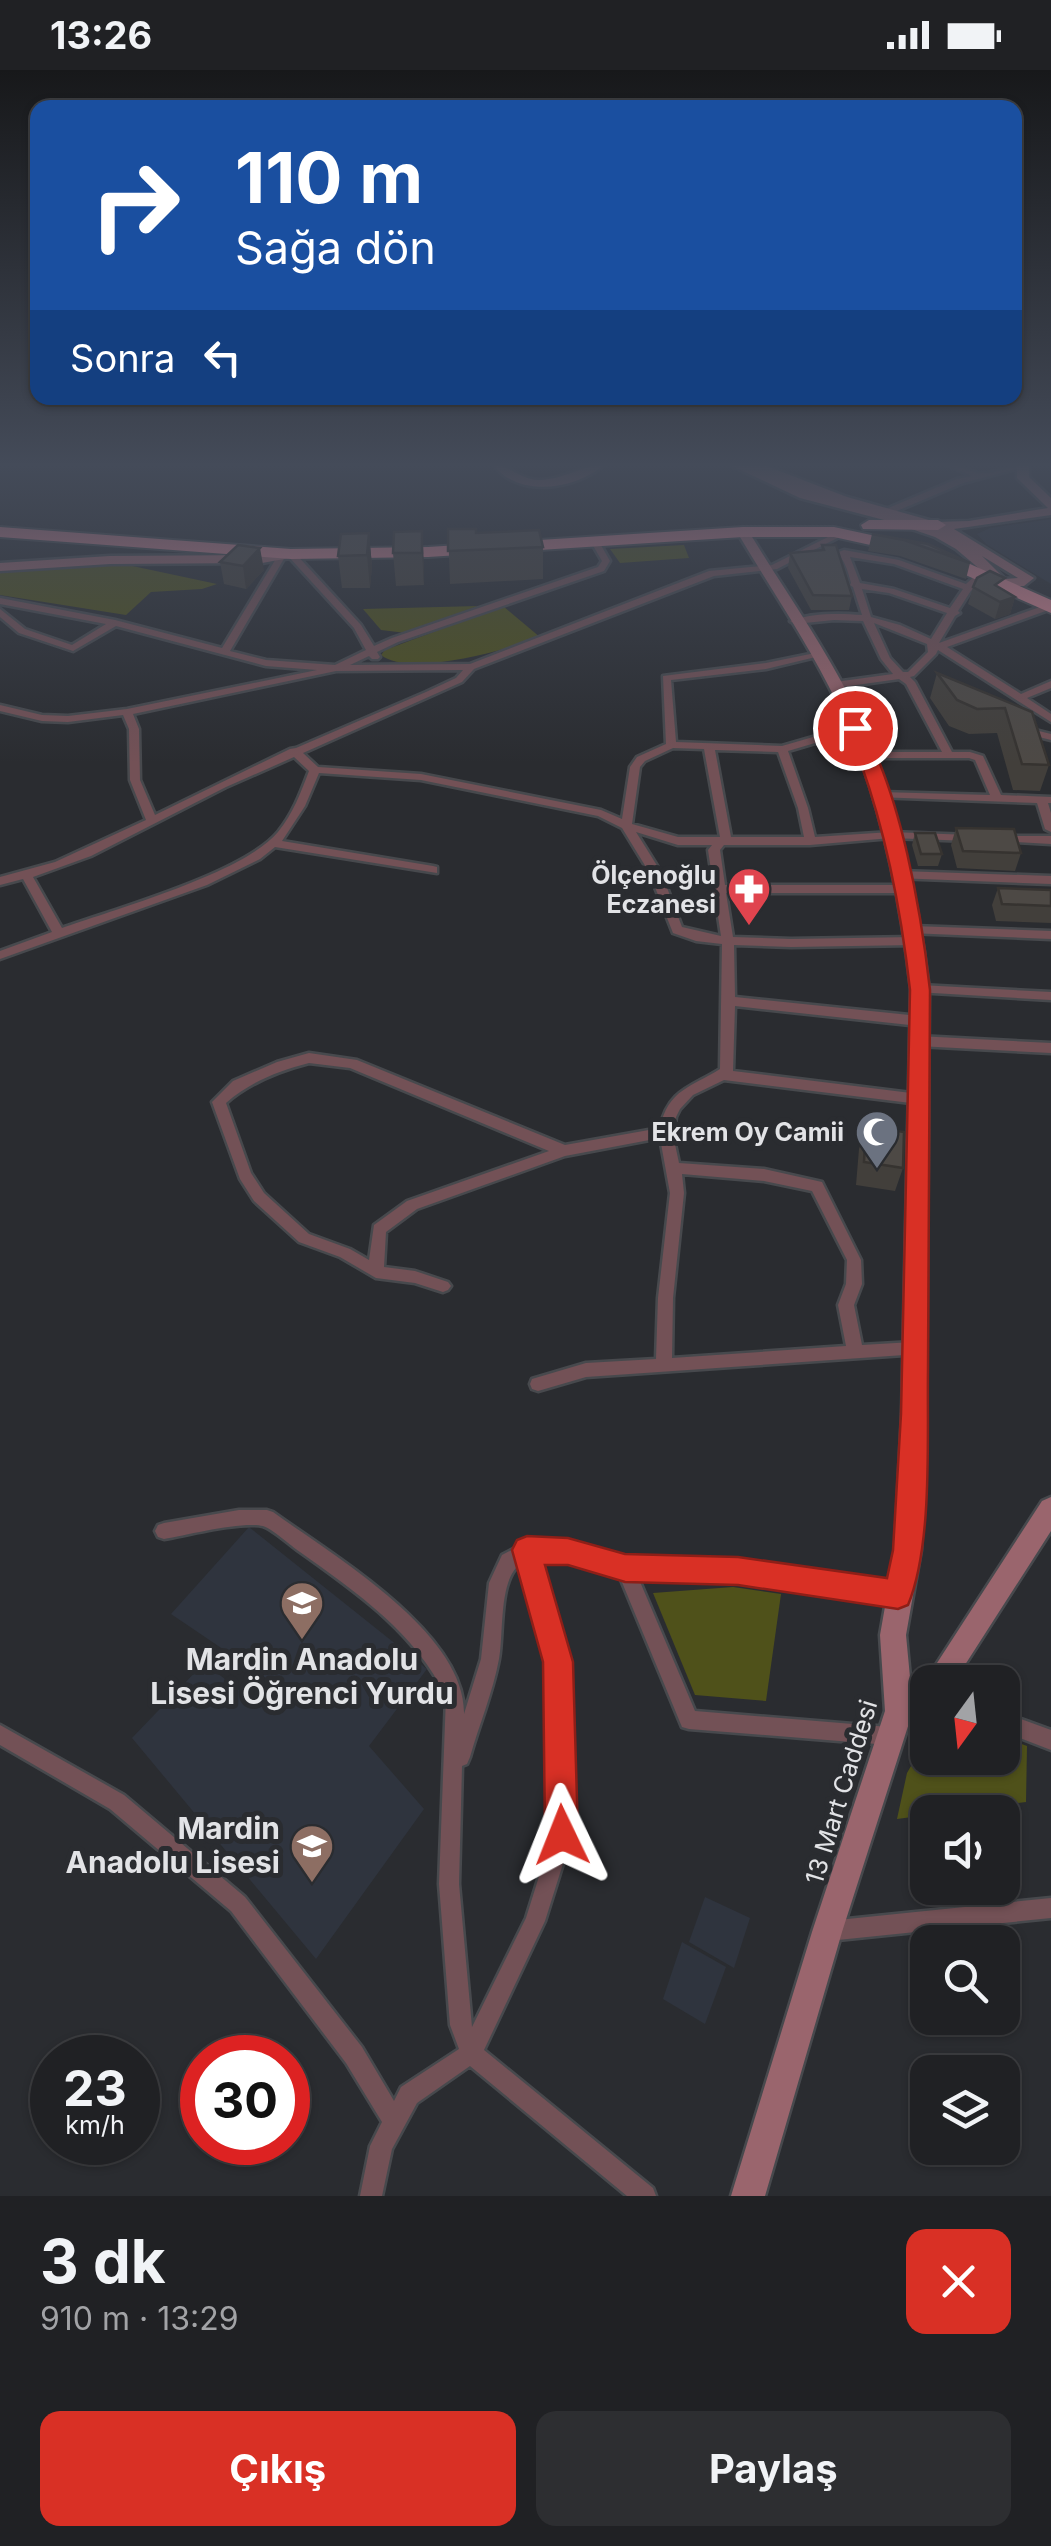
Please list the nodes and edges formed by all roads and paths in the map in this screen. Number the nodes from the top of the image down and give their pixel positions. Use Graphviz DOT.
graph roads {
  1 [pos="66,564"];
  2 [pos="280,564"];
  3 [pos="295,564"];
  4 [pos="604,564"];
  5 [pos="762,564"];
  6 [pos="773,564"];
  7 [pos="848,564"];
  8 [pos="902,564"];
  9 [pos="971,564"];
  10 [pos="974,564"];
  11 [pos="981,564"];
  12 [pos="1002,564"];
  13 [pos="0,567"];
  14 [pos="764,567"];
  15 [pos="984,568"];
  16 [pos="1001,582"];
  17 [pos="1036,582"];
  18 [pos="854,585"];
  19 [pos="966,587"];
  20 [pos="0,601"];
  21 [pos="1050,606"];
  22 [pos="0,612"];
  23 [pos="955,613"];
  24 [pos="794,620"];
  25 [pos="872,620"];
  26 [pos="115,623"];
  27 [pos="13,624"];
  28 [pos="0,633"];
  29 [pos="935,646"];
  30 [pos="373,649"];
  31 [pos="225,651"];
  32 [pos="818,654"];
  33 [pos="471,666"];
  34 [pos="336,668"];
  35 [pos="378,668"];
  36 [pos="905,679"];
  37 [pos="1051,684"];
  38 [pos="835,685"];
  39 [pos="924,688"];
  40 [pos="1020,698"];
  41 [pos="0,708"];
  42 [pos="126,712"];
  43 [pos="1051,720"];
  44 [pos="1013,725"];
  45 [pos="855,728"];
  46 [pos="1051,737"];
  47 [pos="671,744"];
  48 [pos="709,748"];
  49 [pos="782,749"];
  50 [pos="294,751"];
  51 [pos="866,754"];
  52 [pos="949,756"];
  53 [pos="316,770"];
  54 [pos="880,796"];
  55 [pos="996,799"];
  56 [pos="1046,799"];
  57 [pos="152,822"];
  58 [pos="626,826"];
  59 [pos="1051,828"];
  60 [pos="891,835"];
  61 [pos="1051,840"];
  62 [pos="724,841"];
  63 [pos="810,841"];
  64 [pos="273,842"];
  65 [pos="433,870"];
  66 [pos="26,876"];
  67 [pos="1051,880"];
  68 [pos="0,881"];
  69 [pos="901,882"];
  70 [pos="721,888"];
  71 [pos="59,934"];
  72 [pos="914,935"];
  73 [pos="1051,935"];
  74 [pos="728,941"];
  75 [pos="0,955"];
  76 [pos="920,990"];
  77 [pos="1051,996"];
  78 [pos="730,1001"];
  79 [pos="918,1031"];
  80 [pos="1051,1048"];
  81 [pos="724,1075"];
  82 [pos="919,1099"];
  83 [pos="665,1132"];
  84 [pos="564,1151"];
  85 [pos="675,1168"];
  86 [pos="376,1272"];
  87 [pos="443,1286"];
  88 [pos="913,1350"];
  89 [pos="855,1351"];
  90 [pos="664,1363"];
  91 [pos="538,1384"];
  92 [pos="1048,1522"];
  93 [pos="164,1531"];
  94 [pos="527,1550"];
  95 [pos="625,1568"];
  96 [pos="898,1594"];
  97 [pos="951,1665"];
  98 [pos="910,1709"];
  99 [pos="894,1724"];
  100 [pos="1020,1727"];
  101 [pos="0,1734"];
  102 [pos="1051,1740"];
  103 [pos="455,1773"];
  104 [pos="1051,1908"];
  105 [pos="827,1932"];
  106 [pos="471,2053"];
  107 [pos="394,2122"];
  108 [pos="371,2196"];
  109 [pos="645,2196"];
  110 [pos="748,2196"];
  1 -- 13 [label="street"];
  2 -- 31 [label="street"];
  3 -- 30 [label="street"];
  4 -- 30 [label="street"];
  5 -- 14 [label="street, 13 Mart Caddesi"];
  6 -- 14 [label="street"];
  7 -- 18 [label="street"];
  8 -- 19 [label="street"];
  9 -- 15 [label="highway"];
  10 -- 15 [label="highway"];
  11 -- 15 [label="street"];
  12 -- 17 [label="street"];
  14 -- 24 [label="street, 13 Mart Caddesi"];
  14 -- 33 [label="street"];
  15 -- 16 [label="highway"];
  15 -- 17 [label="highway"];
  15 -- 19 [label="street"];
  16 -- 17 [label="street"];
  16 -- 21 [label="highway"];
  18 -- 23 [label="street"];
  18 -- 25 [label="street"];
  19 -- 23 [label="street"];
  20 -- 26 [label="street"];
  21 -- 29 [label="street"];
  22 -- 27 [label="street"];
  23 -- 29 [label="street"];
  24 -- 25 [label="street"];
  24 -- 32 [label="street, 13 Mart Caddesi"];
  25 -- 29 [label="street"];
  25 -- 36 [label="street"];
  26 -- 27 [label="street"];
  26 -- 31 [label="street"];
  27 -- 28 [label="street"];
  29 -- 36 [label="street"];
  29 -- 40 [label="street"];
  30 -- 34 [label="street"];
  30 -- 35 [label="street"];
  31 -- 34 [label="street"];
  32 -- 38 [label="street, 13 Mart Caddesi"];
  32 -- 47 [label="street"];
  33 -- 35 [label="street"];
  33 -- 50 [label="street"];
  34 -- 35 [label="street"];
  34 -- 42 [label="street"];
  36 -- 38 [label="street"];
  36 -- 39 [label="street"];
  36 -- 52 [label="street"];
  37 -- 40 [label="street"];
  38 -- 45 [label="street, 13 Mart Caddesi"];
  40 -- 43 [label="street"];
  41 -- 42 [label="street"];
  42 -- 57 [label="street"];
  44 -- 46 [label="street"];
  45 -- 49 [label="street"];
  45 -- 51 [label="street, 13 Mart Caddesi"];
  47 -- 48 [label="street"];
  47 -- 58 [label="street"];
  48 -- 49 [label="street"];
  48 -- 62 [label="street"];
  49 -- 63 [label="street"];
  50 -- 53 [label="street"];
  50 -- 57 [label="street"];
  51 -- 52 [label="street"];
  51 -- 54 [label="street, 13 Mart Caddesi"];
  52 -- 55 [label="street"];
  53 -- 58 [label="street"];
  53 -- 64 [label="street"];
  54 -- 55 [label="street"];
  54 -- 60 [label="street, 13 Mart Caddesi"];
  55 -- 56 [label="street"];
  56 -- 59 [label="street"];
  57 -- 66 [label="street"];
  58 -- 62 [label="street"];
  58 -- 74 [label="street"];
  60 -- 61 [label="street"];
  60 -- 63 [label="street"];
  60 -- 69 [label="street, 13 Mart Caddesi"];
  62 -- 63 [label="street"];
  62 -- 70 [label="street"];
  64 -- 65 [label="street"];
  64 -- 71 [label="street"];
  66 -- 68 [label="street"];
  66 -- 71 [label="street"];
  67 -- 69 [label="street"];
  69 -- 70 [label="street"];
  69 -- 72 [label="street, 13 Mart Caddesi"];
  70 -- 74 [label="street"];
  71 -- 75 [label="street"];
  72 -- 73 [label="street"];
  72 -- 74 [label="street"];
  72 -- 76 [label="street, 13 Mart Caddesi"];
  74 -- 78 [label="street"];
  76 -- 77 [label="street"];
  76 -- 79 [label="street, 13 Mart Caddesi"];
  78 -- 79 [label="street"];
  78 -- 81 [label="street"];
  79 -- 80 [label="street"];
  79 -- 82 [label="street, 13 Mart Caddesi"];
  81 -- 82 [label="street"];
  81 -- 83 [label="street"];
  82 -- 88 [label="street, 13 Mart Caddesi"];
  83 -- 84 [label="street"];
  83 -- 85 [label="street"];
  84 -- 86 [label="street"];
  84 -- 86 [label="street"];
  85 -- 89 [label="street"];
  85 -- 90 [label="street"];
  86 -- 87 [label="street"];
  88 -- 89 [label="street"];
  88 -- 96 [label="street, 13 Mart Caddesi"];
  89 -- 90 [label="street"];
  90 -- 91 [label="street"];
  92 -- 97 [label="street"];
  93 -- 103 [label="street"];
  94 -- 95 [label="street"];
  94 -- 103 [label="street"];
  94 -- 106 [label="street"];
  95 -- 96 [label="street"];
  95 -- 99 [label="street"];
  96 -- 99 [label="street, 13 Mart Caddesi"];
  98 -- 99 [label="street"];
  99 -- 105 [label="street, 13 Mart Caddesi"];
  100 -- 102 [label="street"];
  101 -- 107 [label="street"];
  103 -- 106 [label="street"];
  104 -- 105 [label="street"];
  105 -- 110 [label="street, 13 Mart Caddesi"];
  106 -- 107 [label="street"];
  106 -- 109 [label="street"];
  107 -- 108 [label="street"];
}
